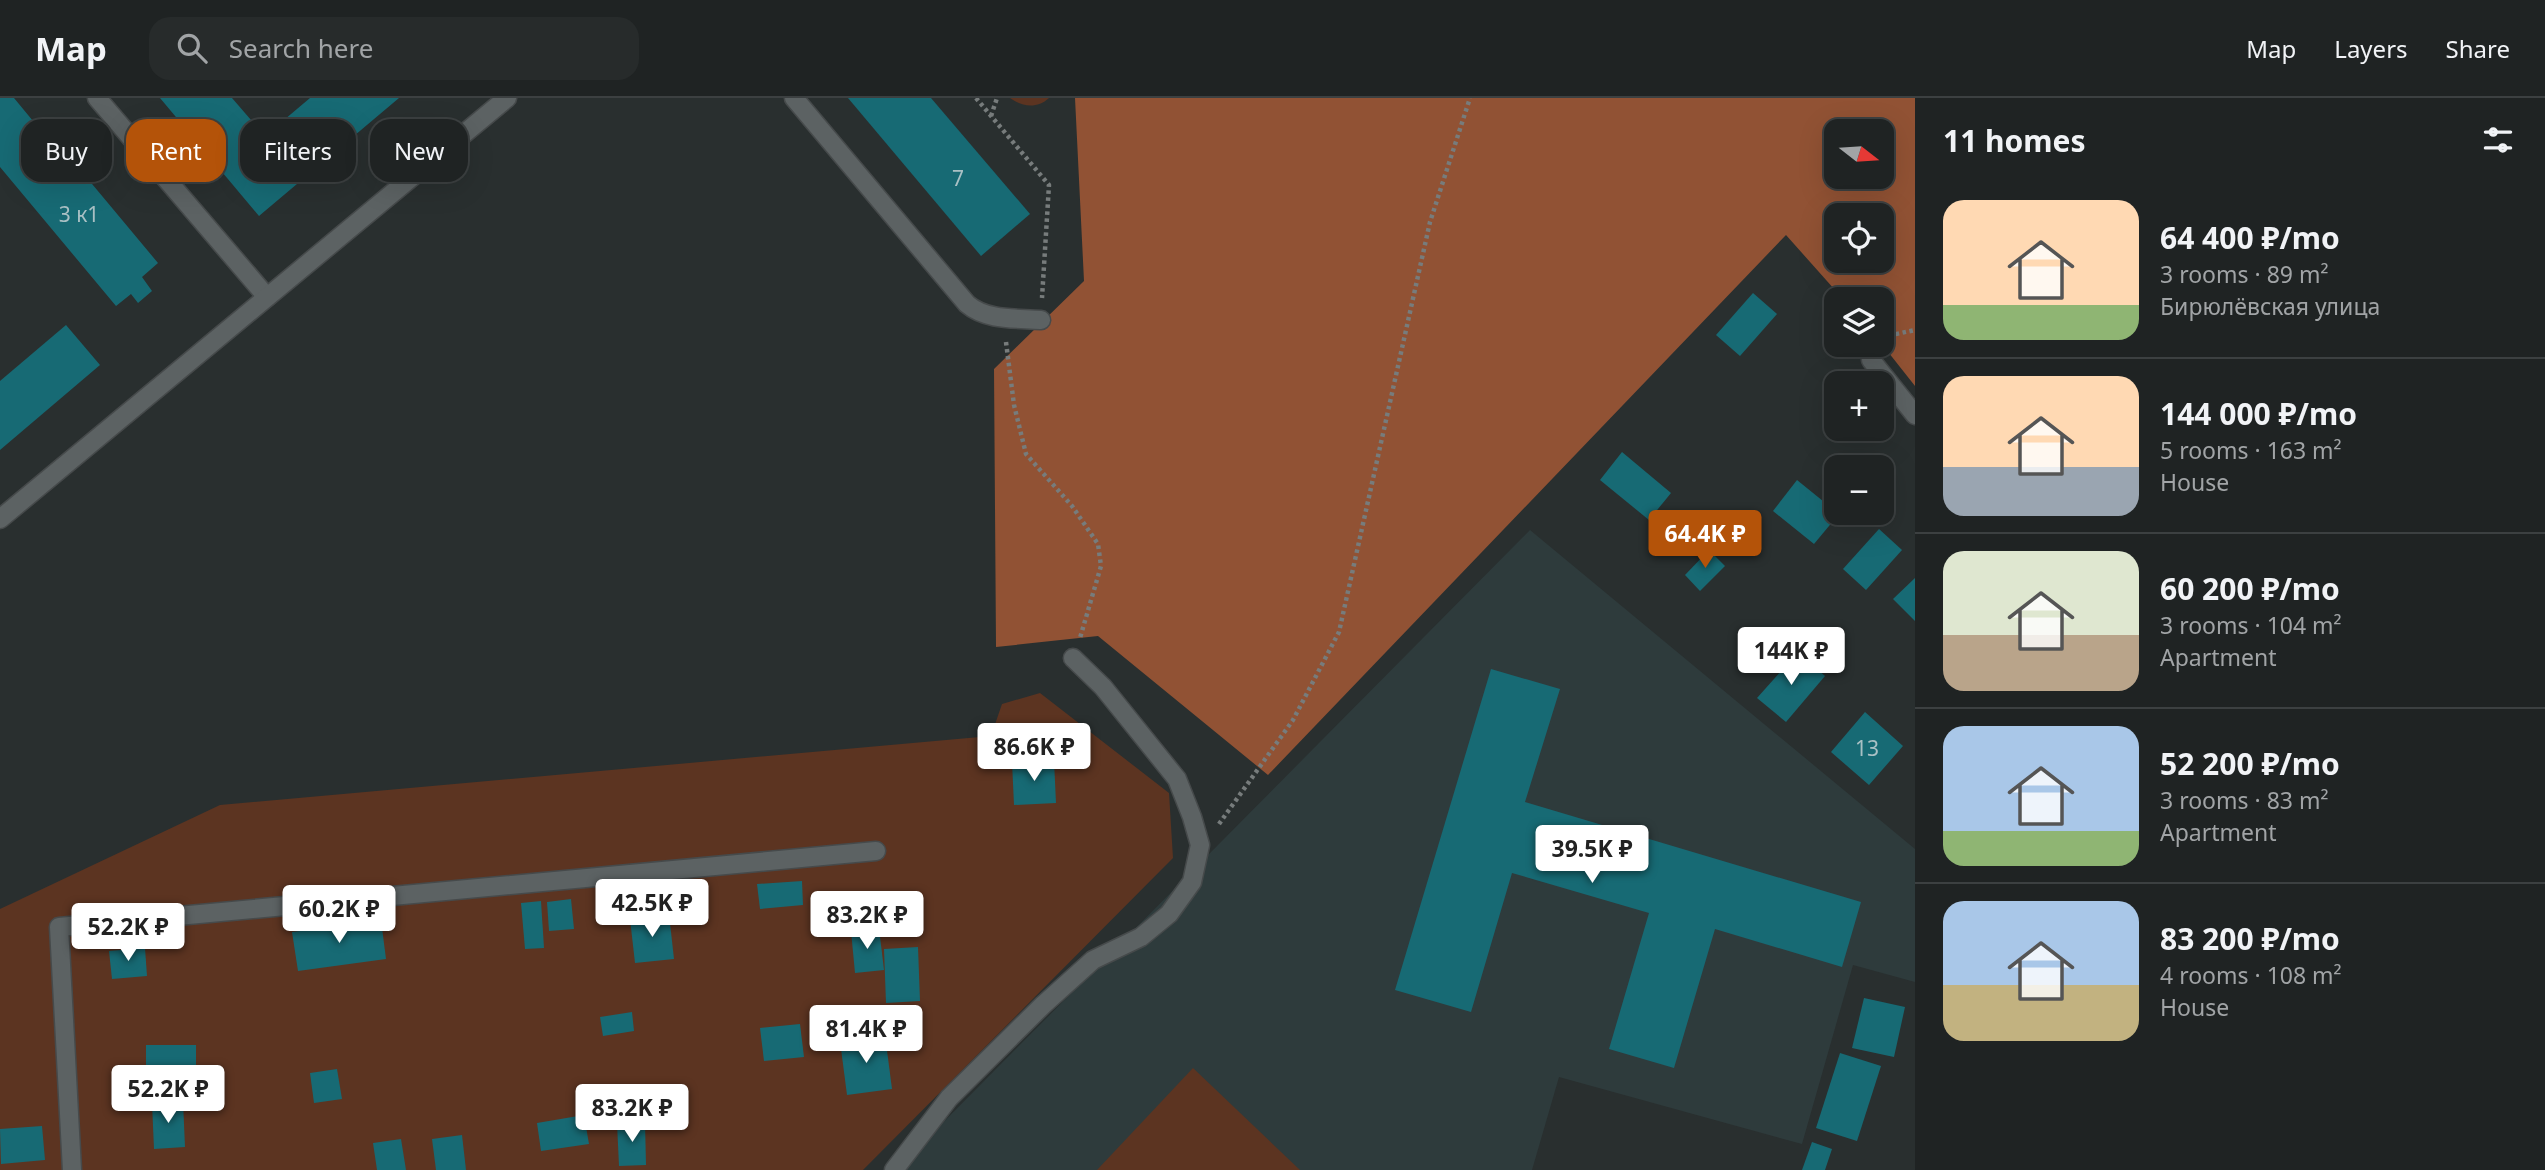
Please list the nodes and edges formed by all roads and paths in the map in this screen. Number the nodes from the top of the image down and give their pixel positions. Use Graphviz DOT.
graph roads {
  1 [pos="97,98"];
  2 [pos="507,98"];
  3 [pos="794,98"];
  4 [pos="976,98"];
  5 [pos="997,98"];
  6 [pos="1470,98"];
  7 [pos="991,116"];
  8 [pos="267,298"];
  9 [pos="987,316"];
  10 [pos="1041,320"];
  11 [pos="1915,331"];
  12 [pos="1894,335"];
  13 [pos="1871,360"];
  14 [pos="1915,415"];
  15 [pos="0,519"];
  16 [pos="1073,659"];
  17 [pos="1200,845"];
  18 [pos="876,851"];
  19 [pos="72,1170"];
  20 [pos="894,1170"];
  1 -- 8 [label="street"];
  2 -- 8 [label="street"];
  3 -- 9 [label="street"];
  4 -- 7 [label="path"];
  5 -- 7 [label="path"];
  6 -- 17 [label="path"];
  7 -- 10 [label="path"];
  8 -- 15 [label="street"];
  9 -- 10 [label="street"];
  9 -- 16 [label="path"];
  11 -- 12 [label="path"];
  13 -- 14 [label="street"];
  16 -- 17 [label="street"];
  17 -- 20 [label="street"];
  18 -- 19 [label="street"];
}
